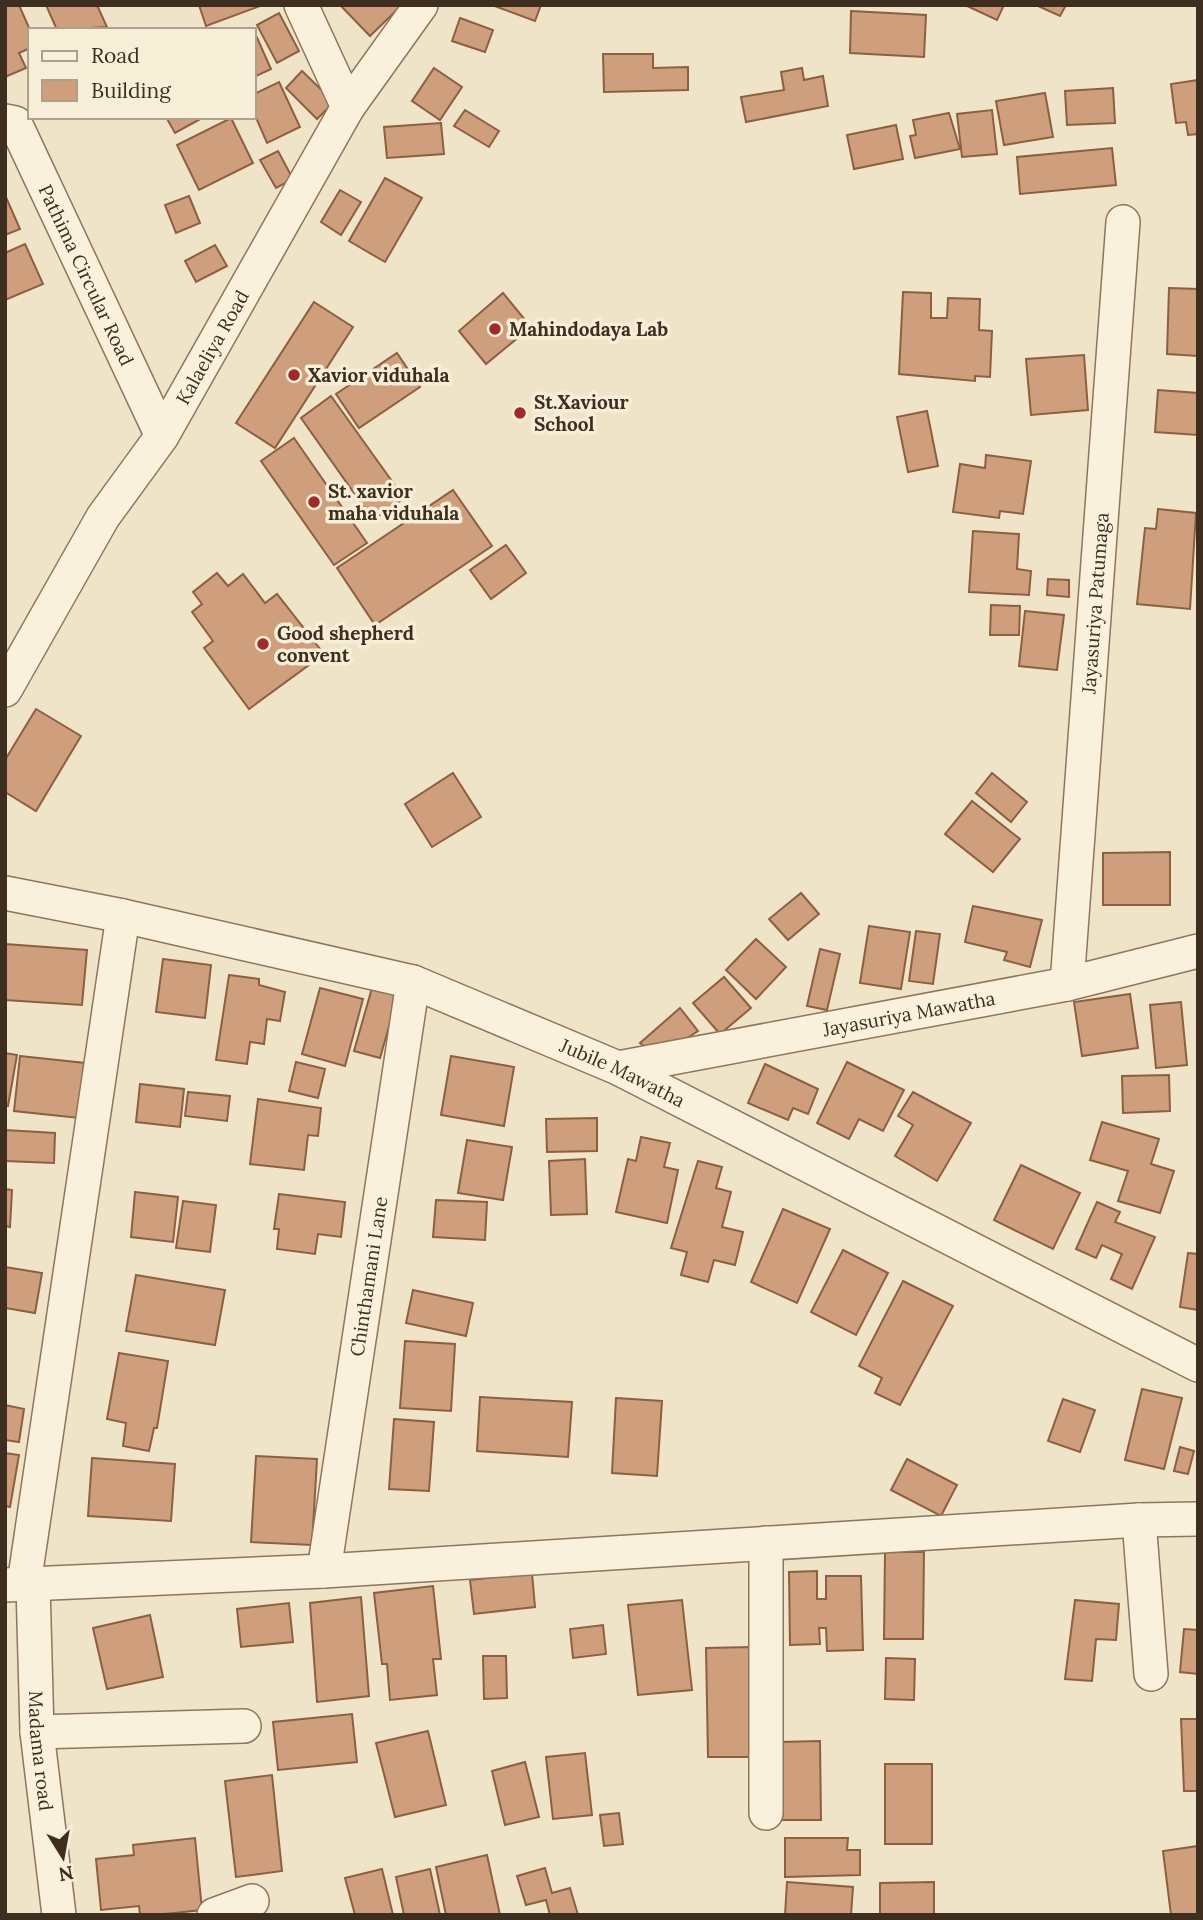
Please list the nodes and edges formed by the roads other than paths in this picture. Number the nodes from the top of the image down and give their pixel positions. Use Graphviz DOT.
graph roads {
  1 [pos="301,5"];
  2 [pos="421,5"];
  3 [pos="348,107"];
  4 [pos="5,121"];
  5 [pos="1123,222"];
  6 [pos="162,436"];
  7 [pos="5,691"];
  8 [pos="5,894"];
  9 [pos="123,916"];
  10 [pos="1198,951"];
  11 [pos="413,982"];
  12 [pos="1067,984"];
  13 [pos="618,1068"];
  14 [pos="1198,1365"];
  15 [pos="1139,1520"];
  16 [pos="1198,1520"];
  17 [pos="766,1543"];
  18 [pos="324,1570"];
  19 [pos="21,1585"];
  20 [pos="1151,1674"];
  21 [pos="244,1726"];
  22 [pos="37,1731"];
  23 [pos="765,1812"];
  24 [pos="252,1901"];
  25 [pos="59,1915"];
  26 [pos="214,1915"];
  1 -- 3 [label="street"];
  2 -- 3 [label="street, Kalaeliya Road"];
  3 -- 6 [label="street, Kalaeliya Road"];
  4 -- 6 [label="street, Pathima Circular Road"];
  5 -- 12 [label="street, Jayasuriya Patumaga"];
  6 -- 7 [label="street, Kalaeliya Road"];
  8 -- 9 [label="street, Jubile Mawatha"];
  9 -- 11 [label="street, Jubile Mawatha"];
  9 -- 19 [label="street, Madama road"];
  10 -- 12 [label="street, Jayasuriya Mawatha"];
  11 -- 13 [label="street, Jubile Mawatha"];
  11 -- 18 [label="street, Chinthamani Lane"];
  12 -- 13 [label="street, Jayasuriya Mawatha"];
  13 -- 14 [label="street, Jubile Mawatha"];
  15 -- 16 [label="street"];
  15 -- 17 [label="street"];
  15 -- 20 [label="street"];
  17 -- 18 [label="street"];
  17 -- 23 [label="street"];
  18 -- 19 [label="street"];
  19 -- 22 [label="street, Madama road"];
  21 -- 22 [label="street"];
  22 -- 25 [label="street, Madama road"];
  24 -- 26 [label="street"];
}
